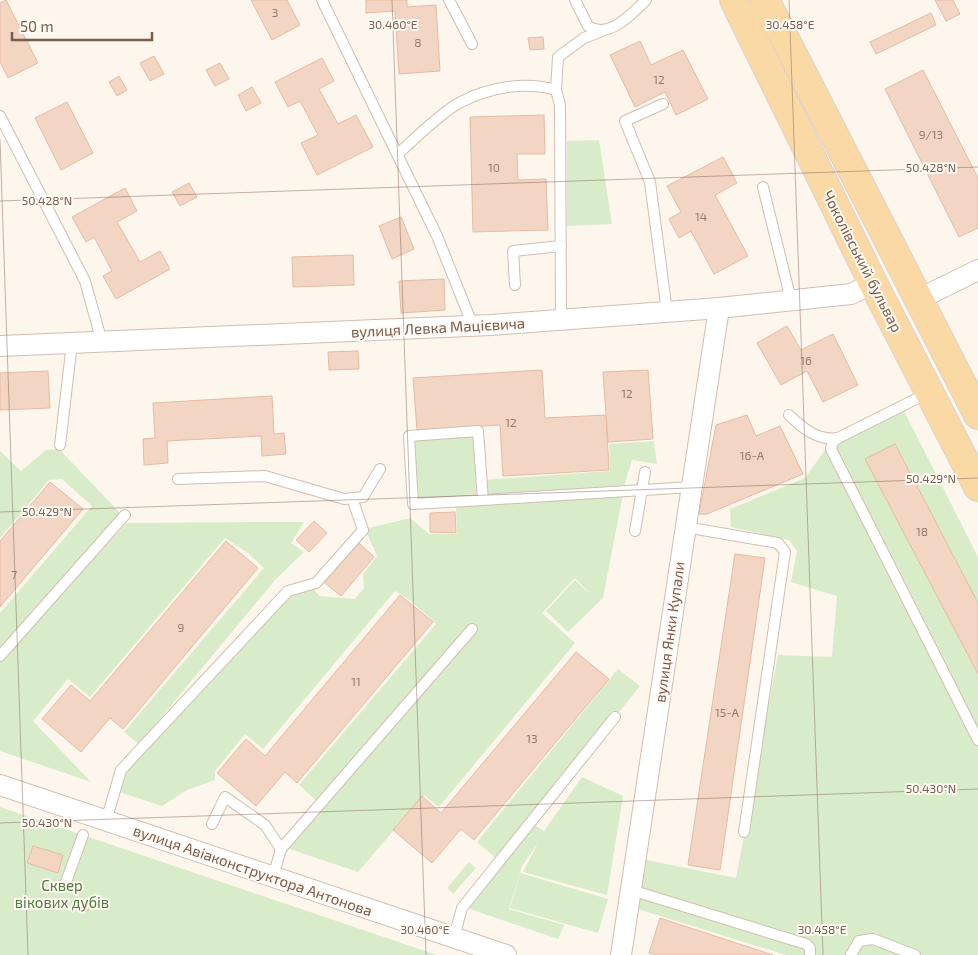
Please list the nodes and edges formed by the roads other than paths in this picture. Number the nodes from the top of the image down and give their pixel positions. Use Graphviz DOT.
graph roads {
  1 [pos="322,0"];
  2 [pos="450,0"];
  3 [pos="575,0"];
  4 [pos="646,0"];
  5 [pos="728,0"];
  6 [pos="734,0"];
  7 [pos="770,8"];
  8 [pos="603,31"];
  9 [pos="750,34"];
  10 [pos="472,44"];
  11 [pos="556,90"];
  12 [pos="663,104"];
  13 [pos="0,116"];
  14 [pos="398,154"];
  15 [pos="763,187"];
  16 [pos="561,246"];
  17 [pos="978,270"];
  18 [pos="872,283"];
  19 [pos="516,285"];
  20 [pos="919,299"];
  21 [pos="791,300"];
  22 [pos="719,308"];
  23 [pos="667,312"];
  24 [pos="561,320"];
  25 [pos="473,326"];
  26 [pos="102,342"];
  27 [pos="72,343"];
  28 [pos="0,346"];
  29 [pos="929,393"];
  30 [pos="789,415"];
  31 [pos="978,415"];
  32 [pos="838,438"];
  33 [pos="60,444"];
  34 [pos="380,469"];
  35 [pos="645,472"];
  36 [pos="178,479"];
  37 [pos="691,487"];
  38 [pos="978,487"];
  39 [pos="640,492"];
  40 [pos="352,498"];
  41 [pos="483,500"];
  42 [pos="125,515"];
  43 [pos="685,526"];
  44 [pos="635,531"];
  45 [pos="472,629"];
  46 [pos="0,656"];
  47 [pos="615,717"];
  48 [pos="978,740"];
  49 [pos="0,785"];
  50 [pos="106,820"];
  51 [pos="212,824"];
  52 [pos="744,832"];
  53 [pos="83,835"];
  54 [pos="281,849"];
  55 [pos="273,876"];
  56 [pos="66,882"];
  57 [pos="631,890"];
  58 [pos="454,937"];
  59 [pos="506,955"];
  60 [pos="621,955"];
  61 [pos="810,955"];
  62 [pos="851,955"];
  63 [pos="914,955"];
  1 -- 14 [label="lane"];
  2 -- 10 [label="lane"];
  3 -- 8 [label="lane"];
  4 -- 8 [label="lane"];
  5 -- 9 [label="main road, Чоколівський бульвар"];
  6 -- 9 [label="main road, Чоколівський бульвар"];
  7 -- 20 [label="main road"];
  8 -- 11 [label="lane"];
  9 -- 18 [label="main road, Чоколівський бульвар"];
  11 -- 14 [label="lane"];
  11 -- 16 [label="lane"];
  12 -- 23 [label="lane"];
  13 -- 26 [label="lane"];
  14 -- 25 [label="lane"];
  15 -- 21 [label="lane"];
  16 -- 19 [label="lane"];
  16 -- 24 [label="lane"];
  17 -- 20 [label="street"];
  18 -- 21 [label="street, вулиця Левка Мацієвича"];
  18 -- 29 [label="main road, Чоколівський бульвар"];
  20 -- 31 [label="main road"];
  21 -- 22 [label="street, вулиця Левка Мацієвича"];
  22 -- 23 [label="street, вулиця Левка Мацієвича"];
  22 -- 37 [label="street, вулиця Янки Купали"];
  23 -- 24 [label="street, вулиця Левка Мацієвича"];
  24 -- 25 [label="street, вулиця Левка Мацієвича"];
  25 -- 26 [label="street, вулиця Левка Мацієвича"];
  26 -- 27 [label="street, вулиця Левка Мацієвича"];
  27 -- 28 [label="street, вулиця Левка Мацієвича"];
  27 -- 33 [label="lane"];
  29 -- 32 [label="lane"];
  29 -- 38 [label="main road, Чоколівський бульвар"];
  30 -- 32 [label="lane"];
  32 -- 48 [label="lane"];
  34 -- 40 [label="lane"];
  35 -- 39 [label="lane"];
  36 -- 40 [label="lane"];
  37 -- 39 [label="lane"];
  37 -- 43 [label="street, вулиця Янки Купали"];
  39 -- 41 [label="lane"];
  39 -- 44 [label="lane"];
  40 -- 50 [label="lane"];
  41 -- 41 [label="lane"];
  42 -- 46 [label="lane"];
  43 -- 52 [label="lane"];
  43 -- 57 [label="street, вулиця Янки Купали"];
  45 -- 54 [label="lane"];
  47 -- 58 [label="lane"];
  49 -- 50 [label="street, вулиця Авіаконструктора Антонова"];
  50 -- 55 [label="street, вулиця Авіаконструктора Антонова"];
  51 -- 54 [label="lane"];
  53 -- 56 [label="lane"];
  54 -- 55 [label="lane"];
  55 -- 58 [label="street, вулиця Авіаконструктора Антонова"];
  57 -- 60 [label="street, вулиця Янки Купали"];
  57 -- 61 [label="lane"];
  58 -- 59 [label="street, вулиця Авіаконструктора Антонова"];
  62 -- 63 [label="lane"];
}
